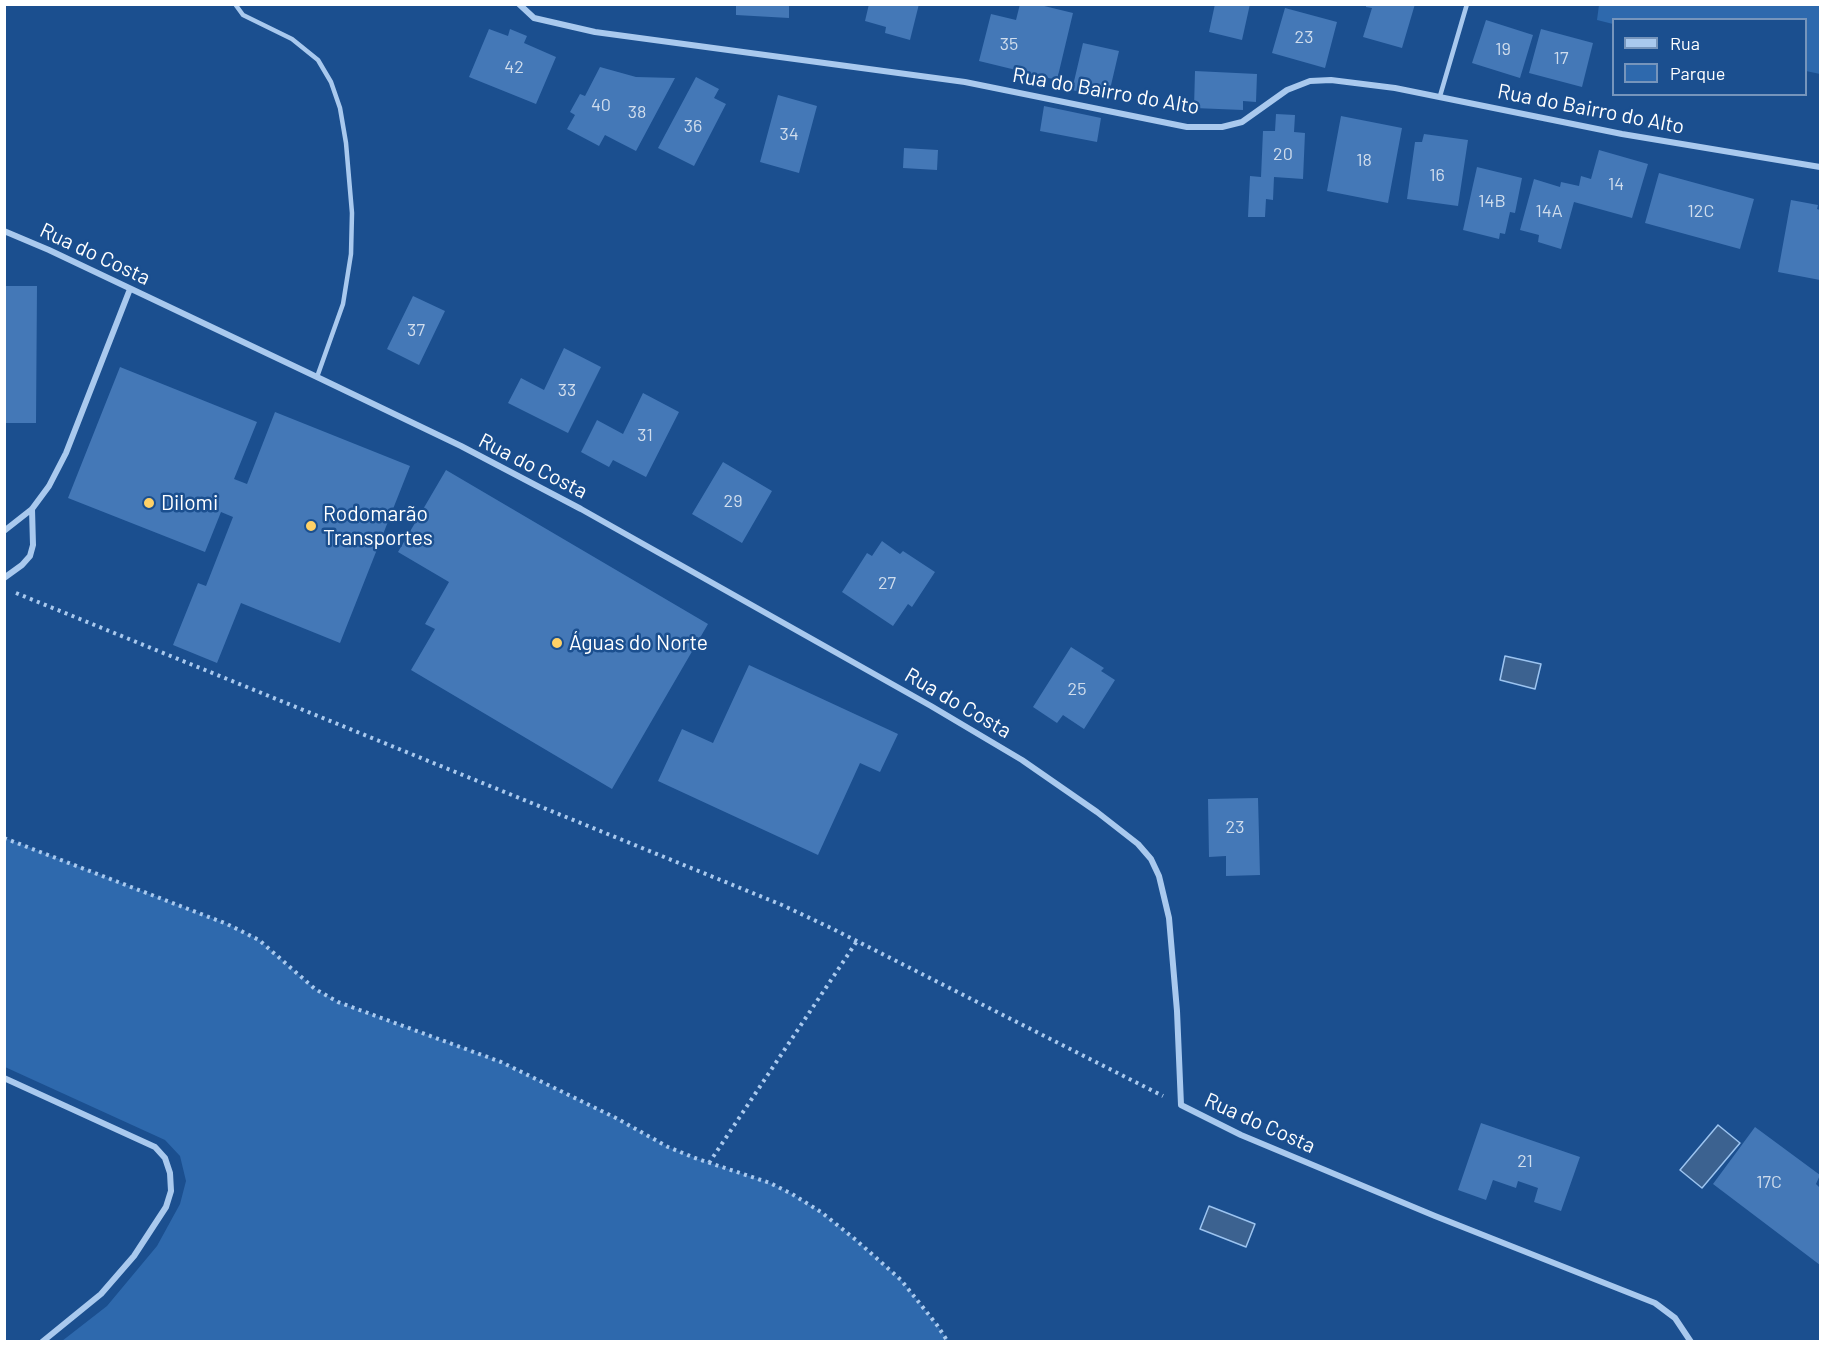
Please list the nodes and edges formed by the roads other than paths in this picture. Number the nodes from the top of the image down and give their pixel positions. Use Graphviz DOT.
graph roads {
  1 [pos="236,4"];
  2 [pos="519,4"];
  3 [pos="1467,4"];
  4 [pos="1440,96"];
  5 [pos="1821,167"];
  6 [pos="4,231"];
  7 [pos="130,289"];
  8 [pos="316,377"];
  9 [pos="32,509"];
  10 [pos="4,531"];
  11 [pos="4,578"];
  12 [pos="4,1078"];
  13 [pos="42,1341"];
  14 [pos="1691,1341"];
  1 -- 8 [label="lane"];
  2 -- 4 [label="street, Rua do Bairro do Alto"];
  3 -- 4 [label="lane"];
  4 -- 5 [label="street, Rua do Bairro do Alto"];
  6 -- 7 [label="street, Rua do Costa"];
  7 -- 8 [label="street, Rua do Costa"];
  7 -- 9 [label="street"];
  8 -- 14 [label="street, Rua do Costa"];
  9 -- 10 [label="street"];
  9 -- 11 [label="street"];
  12 -- 13 [label="street"];
}
